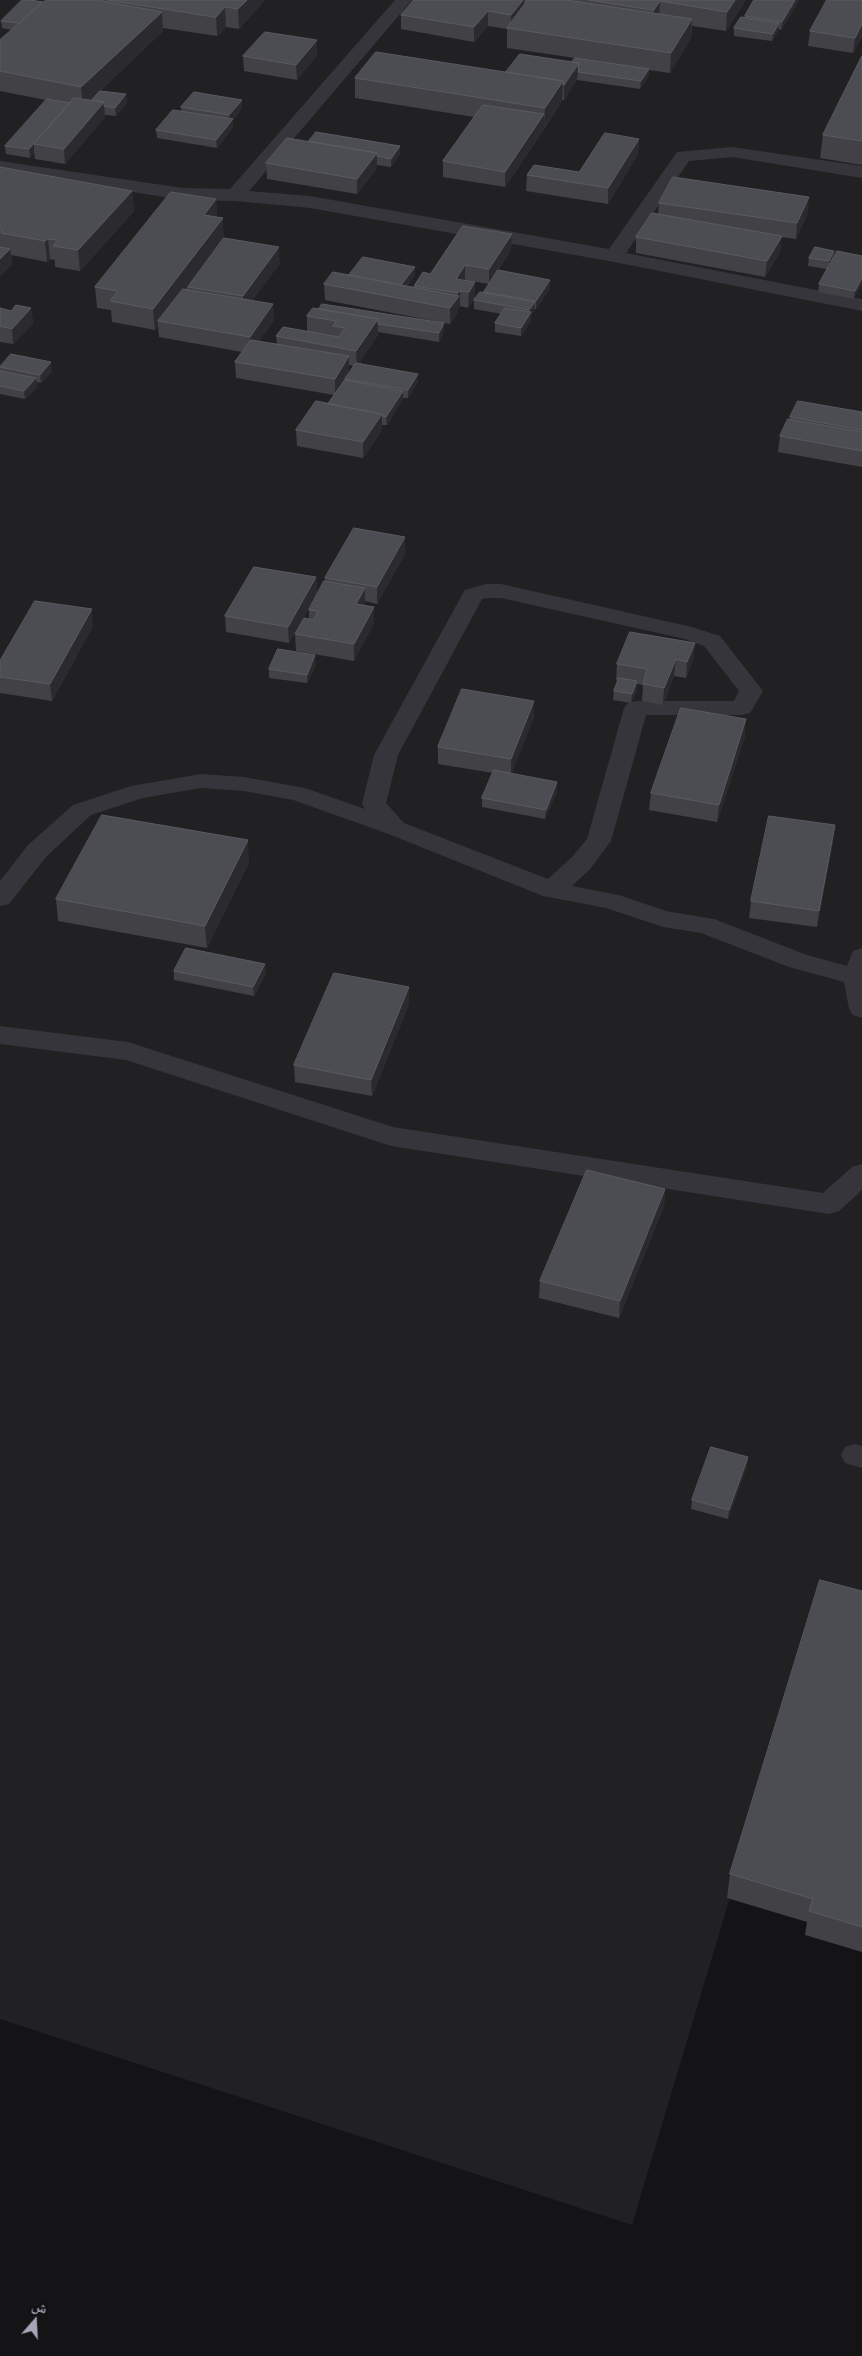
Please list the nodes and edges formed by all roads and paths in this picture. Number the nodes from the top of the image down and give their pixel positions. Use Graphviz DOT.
graph roads {
  1 [pos="404,0"];
  2 [pos="0,166"];
  3 [pos="862,172"];
  4 [pos="235,195"];
  5 [pos="614,256"];
  6 [pos="862,305"];
  7 [pos="394,828"];
  8 [pos="552,890"];
  9 [pos="0,898"];
  10 [pos="859,967"];
  11 [pos="862,1009"];
  12 [pos="0,1035"];
  13 [pos="862,1174"];
  1 -- 4 [label="street"];
  2 -- 4 [label="street"];
  3 -- 5 [label="street"];
  4 -- 5 [label="street"];
  5 -- 6 [label="street"];
  7 -- 8 [label="street"];
  7 -- 8 [label="street"];
  7 -- 9 [label="street"];
  8 -- 10 [label="street"];
  10 -- 11 [label="street"];
  12 -- 13 [label="street"];
}
